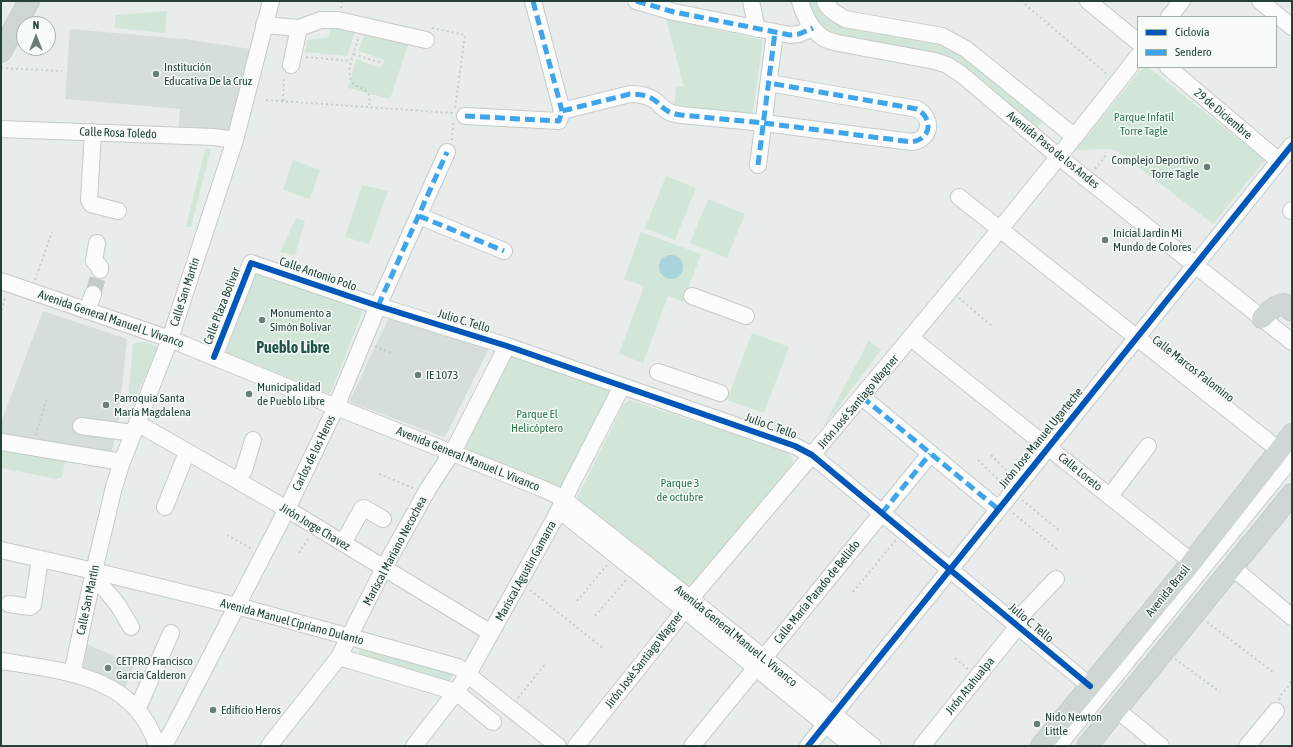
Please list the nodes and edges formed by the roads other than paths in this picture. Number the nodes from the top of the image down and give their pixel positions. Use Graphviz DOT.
graph roads {
  1 [pos="14,1"];
  2 [pos="29,1"];
  3 [pos="271,1"];
  4 [pos="533,1"];
  5 [pos="636,1"];
  6 [pos="751,1"];
  7 [pos="800,1"];
  8 [pos="825,1"];
  9 [pos="1088,1"];
  10 [pos="1182,1"];
  11 [pos="1260,1"];
  12 [pos="1170,16"];
  13 [pos="1,25"];
  14 [pos="264,25"];
  15 [pos="1292,27"];
  16 [pos="299,28"];
  17 [pos="813,28"];
  18 [pos="757,29"];
  19 [pos="775,32"];
  20 [pos="426,33"];
  21 [pos="1137,41"];
  22 [pos="1,52"];
  23 [pos="1137,57"];
  24 [pos="292,60"];
  25 [pos="1169,68"];
  26 [pos="770,83"];
  27 [pos="562,111"];
  28 [pos="460,115"];
  29 [pos="764,123"];
  30 [pos="1,129"];
  31 [pos="93,132"];
  32 [pos="1075,137"];
  33 [pos="235,140"];
  34 [pos="1292,145"];
  35 [pos="446,155"];
  36 [pos="1059,157"];
  37 [pos="1279,161"];
  38 [pos="758,164"];
  39 [pos="959,197"];
  40 [pos="118,211"];
  41 [pos="419,216"];
  42 [pos="1000,229"];
  43 [pos="97,243"];
  44 [pos="504,251"];
  45 [pos="251,262"];
  46 [pos="1195,265"];
  47 [pos="100,270"];
  48 [pos="4,282"];
  49 [pos="93,294"];
  50 [pos="692,296"];
  51 [pos="378,306"];
  52 [pos="1292,310"];
  53 [pos="87,311"];
  54 [pos="746,316"];
  55 [pos="1262,318"];
  56 [pos="911,338"];
  57 [pos="1136,338"];
  58 [pos="170,339"];
  59 [pos="1292,342"];
  60 [pos="508,346"];
  61 [pos="214,357"];
  62 [pos="658,372"];
  63 [pos="622,386"];
  64 [pos="720,393"];
  65 [pos="862,397"];
  66 [pos="336,407"];
  67 [pos="81,426"];
  68 [pos="135,428"];
  69 [pos="1292,434"];
  70 [pos="254,440"];
  71 [pos="1,442"];
  72 [pos="1048,446"];
  73 [pos="1148,446"];
  74 [pos="187,452"];
  75 [pos="452,452"];
  76 [pos="930,454"];
  77 [pos="1286,454"];
  78 [pos="812,455"];
  79 [pos="122,462"];
  80 [pos="1292,473"];
  81 [pos="238,481"];
  82 [pos="1281,492"];
  83 [pos="1110,496"];
  84 [pos="1008,497"];
  85 [pos="1242,497"];
  86 [pos="562,505"];
  87 [pos="165,507"];
  88 [pos="286,509"];
  89 [pos="882,513"];
  90 [pos="383,519"];
  91 [pos="343,543"];
  92 [pos="1,550"];
  93 [pos="40,559"];
  94 [pos="1192,562"];
  95 [pos="1232,567"];
  96 [pos="384,568"];
  97 [pos="949,569"];
  98 [pos="97,572"];
  99 [pos="1056,580"];
  100 [pos="9,604"];
  101 [pos="687,604"];
  102 [pos="237,606"];
  103 [pos="1292,617"];
  104 [pos="1016,625"];
  105 [pos="131,627"];
  106 [pos="171,633"];
  107 [pos="491,633"];
  108 [pos="350,637"];
  109 [pos="339,657"];
  110 [pos="1,661"];
  111 [pos="760,663"];
  112 [pos="72,674"];
  113 [pos="468,674"];
  114 [pos="1090,686"];
  115 [pos="456,692"];
  116 [pos="1116,709"];
  117 [pos="137,710"];
  118 [pos="1276,710"];
  119 [pos="830,719"];
  120 [pos="493,722"];
  121 [pos="157,746"];
  122 [pos="163,746"];
  123 [pos="269,746"];
  124 [pos="414,746"];
  125 [pos="558,746"];
  126 [pos="576,746"];
  127 [pos="692,746"];
  128 [pos="808,746"];
  129 [pos="852,746"];
  130 [pos="874,746"];
  131 [pos="922,746"];
  132 [pos="1041,746"];
  133 [pos="1058,746"];
  134 [pos="1070,746"];
  135 [pos="1087,746"];
  136 [pos="1161,746"];
  137 [pos="1247,746"];
  1 -- 13 [label="main road"];
  2 -- 22 [label="main road"];
  3 -- 14 [label="street, Calle San Martin"];
  4 -- 27 [label="street"];
  5 -- 18 [label="street"];
  6 -- 18 [label="street"];
  7 -- 17 [label="street, Avenida Paso de los Andes"];
  8 -- 32 [label="street, Avenida Paso de los Andes"];
  9 -- 21 [label="street"];
  10 -- 12 [label="street"];
  11 -- 15 [label="street"];
  14 -- 16 [label="street"];
  14 -- 33 [label="street, Calle San Martin"];
  16 -- 20 [label="street"];
  16 -- 24 [label="street"];
  17 -- 19 [label="street"];
  17 -- 36 [label="street, Avenida Paso de los Andes"];
  18 -- 19 [label="street"];
  19 -- 26 [label="street"];
  23 -- 32 [label="street, Jirón José Santiago Wagner"];
  25 -- 37 [label="street, 29 de Diciembre"];
  26 -- 29 [label="street"];
  26 -- 29 [label="street"];
  27 -- 28 [label="street"];
  27 -- 29 [label="street"];
  29 -- 38 [label="street"];
  30 -- 31 [label="street, Calle Rosa Toledo"];
  31 -- 33 [label="street, Calle Rosa Toledo"];
  31 -- 40 [label="street"];
  32 -- 36 [label="street, Jirón José Santiago Wagner"];
  33 -- 58 [label="street, Calle San Martin"];
  34 -- 37 [label="street, Jirón Jose Manuel Ugarteche"];
  35 -- 41 [label="street, Carlos de los Heros"];
  36 -- 42 [label="street, Jirón José Santiago Wagner"];
  36 -- 46 [label="street, Avenida Paso de los Andes"];
  37 -- 46 [label="street, Jirón Jose Manuel Ugarteche"];
  39 -- 42 [label="street, Calle Marcos Palomino"];
  41 -- 44 [label="street"];
  41 -- 51 [label="street, Carlos de los Heros"];
  42 -- 56 [label="street, Jirón José Santiago Wagner"];
  42 -- 57 [label="street, Calle Marcos Palomino"];
  43 -- 47 [label="street"];
  45 -- 51 [label="street, Calle Antonio Polo"];
  45 -- 61 [label="street, Calle Plaza Bolívar"];
  46 -- 55 [label="street, Avenida Paso de los Andes"];
  46 -- 57 [label="street, Jirón Jose Manuel Ugarteche"];
  48 -- 53 [label="street, Avenida General Manuel L. Vivanco"];
  49 -- 53 [label="street"];
  50 -- 54 [label="street"];
  51 -- 60 [label="street, Julio C. Tello"];
  51 -- 66 [label="street, Carlos de los Heros"];
  52 -- 55 [label="main road"];
  53 -- 58 [label="street, Avenida General Manuel L. Vivanco"];
  55 -- 59 [label="street, Avenida Paso de los Andes"];
  56 -- 65 [label="street, Jirón José Santiago Wagner"];
  56 -- 72 [label="street, Calle Loreto"];
  57 -- 72 [label="street, Jirón Jose Manuel Ugarteche"];
  57 -- 77 [label="street, Calle Marcos Palomino"];
  58 -- 61 [label="street, Avenida General Manuel L. Vivanco"];
  58 -- 68 [label="street, Calle San Martin"];
  60 -- 63 [label="street, Julio C. Tello"];
  60 -- 75 [label="street, Mariscal Mariano Necochea"];
  61 -- 66 [label="street, Avenida General Manuel L. Vivanco"];
  62 -- 64 [label="street"];
  63 -- 78 [label="street, Julio C. Tello"];
  63 -- 86 [label="street, Mariscal Agustin Gamarra"];
  65 -- 76 [label="street"];
  65 -- 78 [label="street, Jirón José Santiago Wagner"];
  66 -- 75 [label="street, Avenida General Manuel L. Vivanco"];
  66 -- 88 [label="street, Carlos de los Heros"];
  67 -- 68 [label="street"];
  68 -- 74 [label="street, Jirón Jorge Chavez"];
  68 -- 79 [label="street, Calle San Martin"];
  69 -- 77 [label="main road, Avenida Brasil"];
  70 -- 81 [label="street"];
  71 -- 79 [label="street"];
  72 -- 83 [label="street, Calle Loreto"];
  72 -- 84 [label="street, Jirón Jose Manuel Ugarteche"];
  73 -- 83 [label="street"];
  74 -- 81 [label="street, Jirón Jorge Chavez"];
  74 -- 87 [label="street"];
  75 -- 86 [label="street, Avenida General Manuel L. Vivanco"];
  75 -- 96 [label="street, Mariscal Mariano Necochea"];
  76 -- 84 [label="street"];
  76 -- 89 [label="street, Calle María Parado de Bellido"];
  77 -- 82 [label="street, Avenida Brasil"];
  77 -- 85 [label="main road, Avenida Brasil"];
  78 -- 89 [label="street, Julio C. Tello"];
  78 -- 101 [label="street, Jirón José Santiago Wagner"];
  79 -- 98 [label="street, Calle San Martin"];
  80 -- 82 [label="street, Avenida Brasil"];
  81 -- 88 [label="street, Jirón Jorge Chavez"];
  82 -- 85 [label="street"];
  82 -- 95 [label="main road, Avenida Brasil"];
  82 -- 133 [label="street, Avenida Brasil"];
  82 -- 134 [label="street, Avenida Brasil"];
  83 -- 94 [label="street, Calle Loreto"];
  84 -- 97 [label="street, Jirón Jose Manuel Ugarteche"];
  85 -- 94 [label="main road, Avenida Brasil"];
  86 -- 101 [label="street, Avenida General Manuel L. Vivanco"];
  86 -- 101 [label="street, Avenida General Manuel L. Vivanco"];
  86 -- 107 [label="street, Mariscal Agustin Gamarra"];
  88 -- 91 [label="street, Jirón Jorge Chavez"];
  88 -- 102 [label="street, Carlos de los Heros"];
  89 -- 97 [label="street, Julio C. Tello"];
  89 -- 111 [label="street, Calle María Parado de Bellido"];
  90 -- 91 [label="street"];
  91 -- 96 [label="street, Jirón Jorge Chavez"];
  92 -- 93 [label="street, Avenida Manuel Cipriano Dulanto"];
  93 -- 98 [label="street, Avenida Manuel Cipriano Dulanto"];
  93 -- 100 [label="street"];
  94 -- 114 [label="main road, Avenida Brasil"];
  95 -- 103 [label="street"];
  95 -- 116 [label="main road, Avenida Brasil"];
  96 -- 107 [label="street, Jirón Jorge Chavez"];
  96 -- 108 [label="street, Mariscal Mariano Necochea"];
  97 -- 104 [label="street, Julio C. Tello"];
  97 -- 119 [label="street, Jirón Jose Manuel Ugarteche"];
  98 -- 102 [label="street, Avenida Manuel Cipriano Dulanto"];
  98 -- 105 [label="street"];
  98 -- 112 [label="street, Calle San Martin"];
  99 -- 104 [label="street, Jirón Atahualpa"];
  101 -- 111 [label="street, Avenida General Manuel L. Vivanco"];
  101 -- 126 [label="street, Jirón José Santiago Wagner"];
  102 -- 108 [label="street, Avenida Manuel Cipriano Dulanto"];
  102 -- 122 [label="street, Carlos de los Heros"];
  104 -- 114 [label="street, Julio C. Tello"];
  104 -- 131 [label="street, Jirón Atahualpa"];
  106 -- 117 [label="street"];
  107 -- 113 [label="street, Mariscal Agustin Gamarra"];
  108 -- 109 [label="street, Mariscal Mariano Necochea"];
  108 -- 113 [label="street, Avenida Manuel Cipriano Dulanto"];
  109 -- 115 [label="street"];
  109 -- 123 [label="street, Mariscal Mariano Necochea"];
  110 -- 112 [label="street"];
  111 -- 119 [label="street, Avenida General Manuel L. Vivanco"];
  111 -- 127 [label="street, Calle María Parado de Bellido"];
  112 -- 117 [label="street"];
  113 -- 115 [label="street, Mariscal Agustin Gamarra"];
  113 -- 125 [label="street, Avenida Manuel Cipriano Dulanto"];
  114 -- 132 [label="main road, Avenida Brasil"];
  115 -- 120 [label="street"];
  115 -- 124 [label="street, Mariscal Agustin Gamarra"];
  116 -- 135 [label="main road, Avenida Brasil"];
  116 -- 136 [label="street"];
  117 -- 121 [label="street"];
  118 -- 137 [label="street"];
  119 -- 128 [label="street, Jirón Jose Manuel Ugarteche"];
  119 -- 129 [label="street, Avenida General Manuel L. Vivanco"];
  119 -- 130 [label="street, Avenida General Manuel L. Vivanco"];
}
